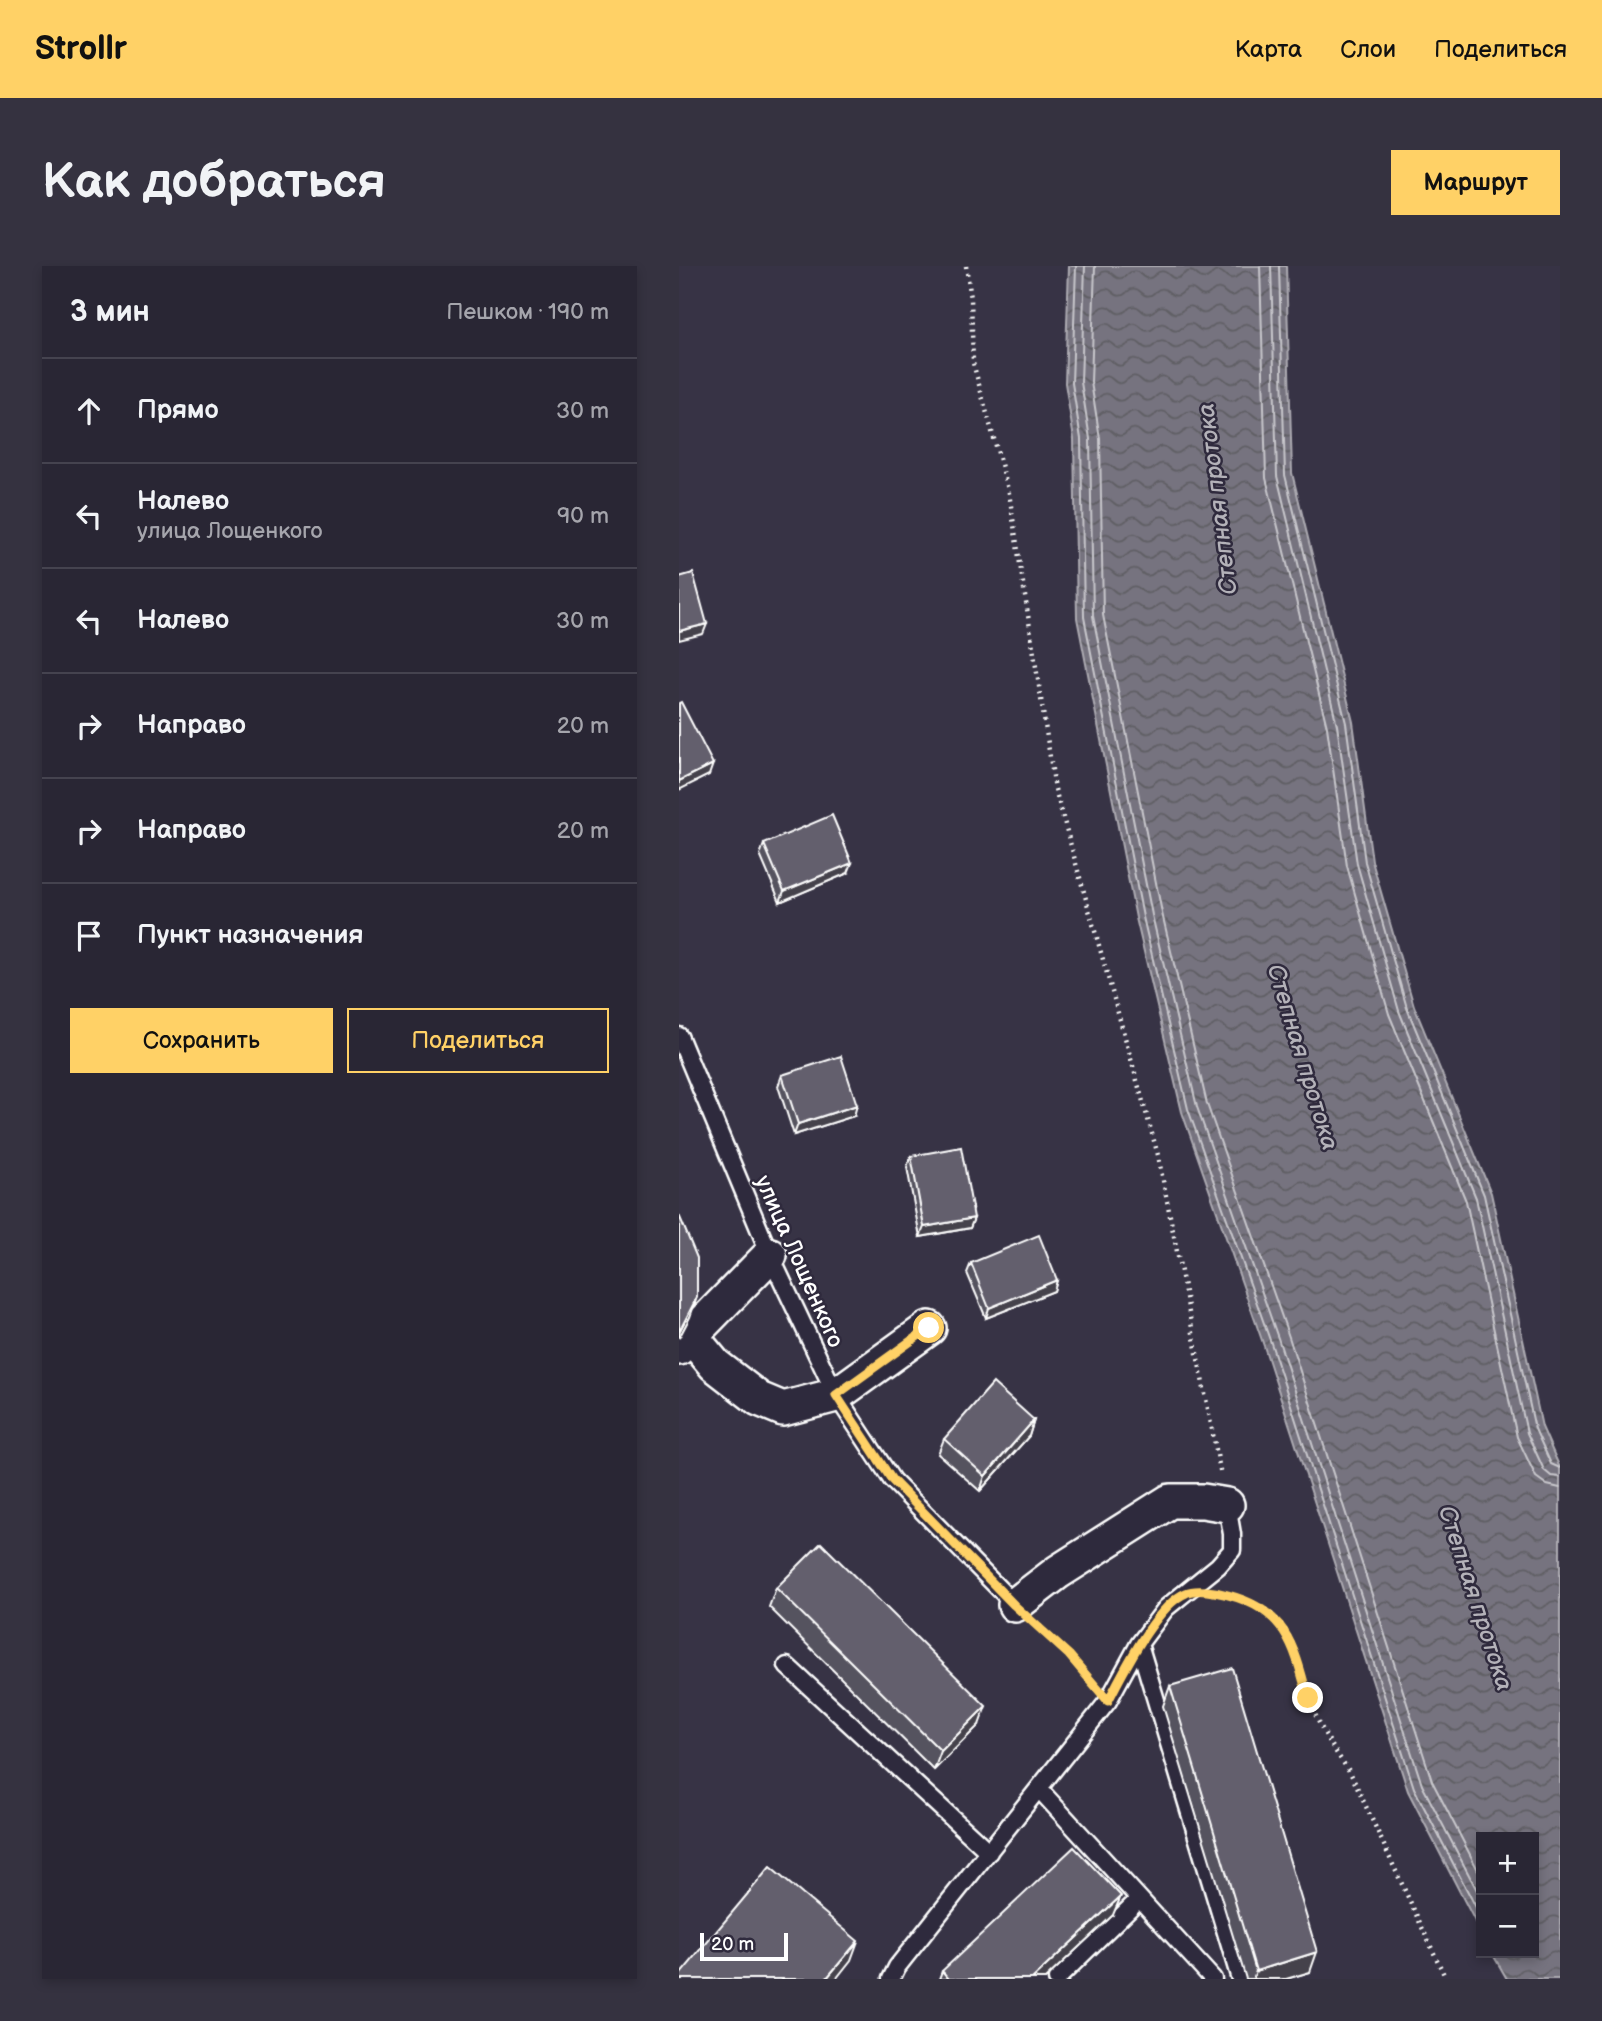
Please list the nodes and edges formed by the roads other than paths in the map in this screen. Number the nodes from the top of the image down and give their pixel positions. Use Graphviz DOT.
graph roads {
  1 [pos="679,1036"];
  2 [pos="770,1255"];
  3 [pos="929,1328"];
  4 [pos="685,1342"];
  5 [pos="836,1395"];
  6 [pos="1227,1506"];
  7 [pos="1014,1605"];
  8 [pos="1139,1644"];
  9 [pos="787,1666"];
  10 [pos="1039,1789"];
  11 [pos="989,1852"];
  12 [pos="1139,1899"];
  13 [pos="891,1979"];
  14 [pos="1058,1979"];
  15 [pos="1213,1979"];
  16 [pos="1240,1979"];
  1 -- 2 [label="lane, улица Лощенкого"];
  2 -- 4 [label="street"];
  2 -- 5 [label="lane, улица Лощенкого"];
  3 -- 5 [label="street"];
  4 -- 5 [label="street"];
  5 -- 7 [label="lane, улица Лощенкого"];
  6 -- 7 [label="street"];
  6 -- 8 [label="lane"];
  8 -- 10 [label="lane"];
  8 -- 16 [label="lane"];
  9 -- 11 [label="lane"];
  10 -- 11 [label="lane"];
  10 -- 12 [label="lane"];
  11 -- 13 [label="lane"];
  12 -- 14 [label="lane"];
  12 -- 15 [label="lane"];
}
